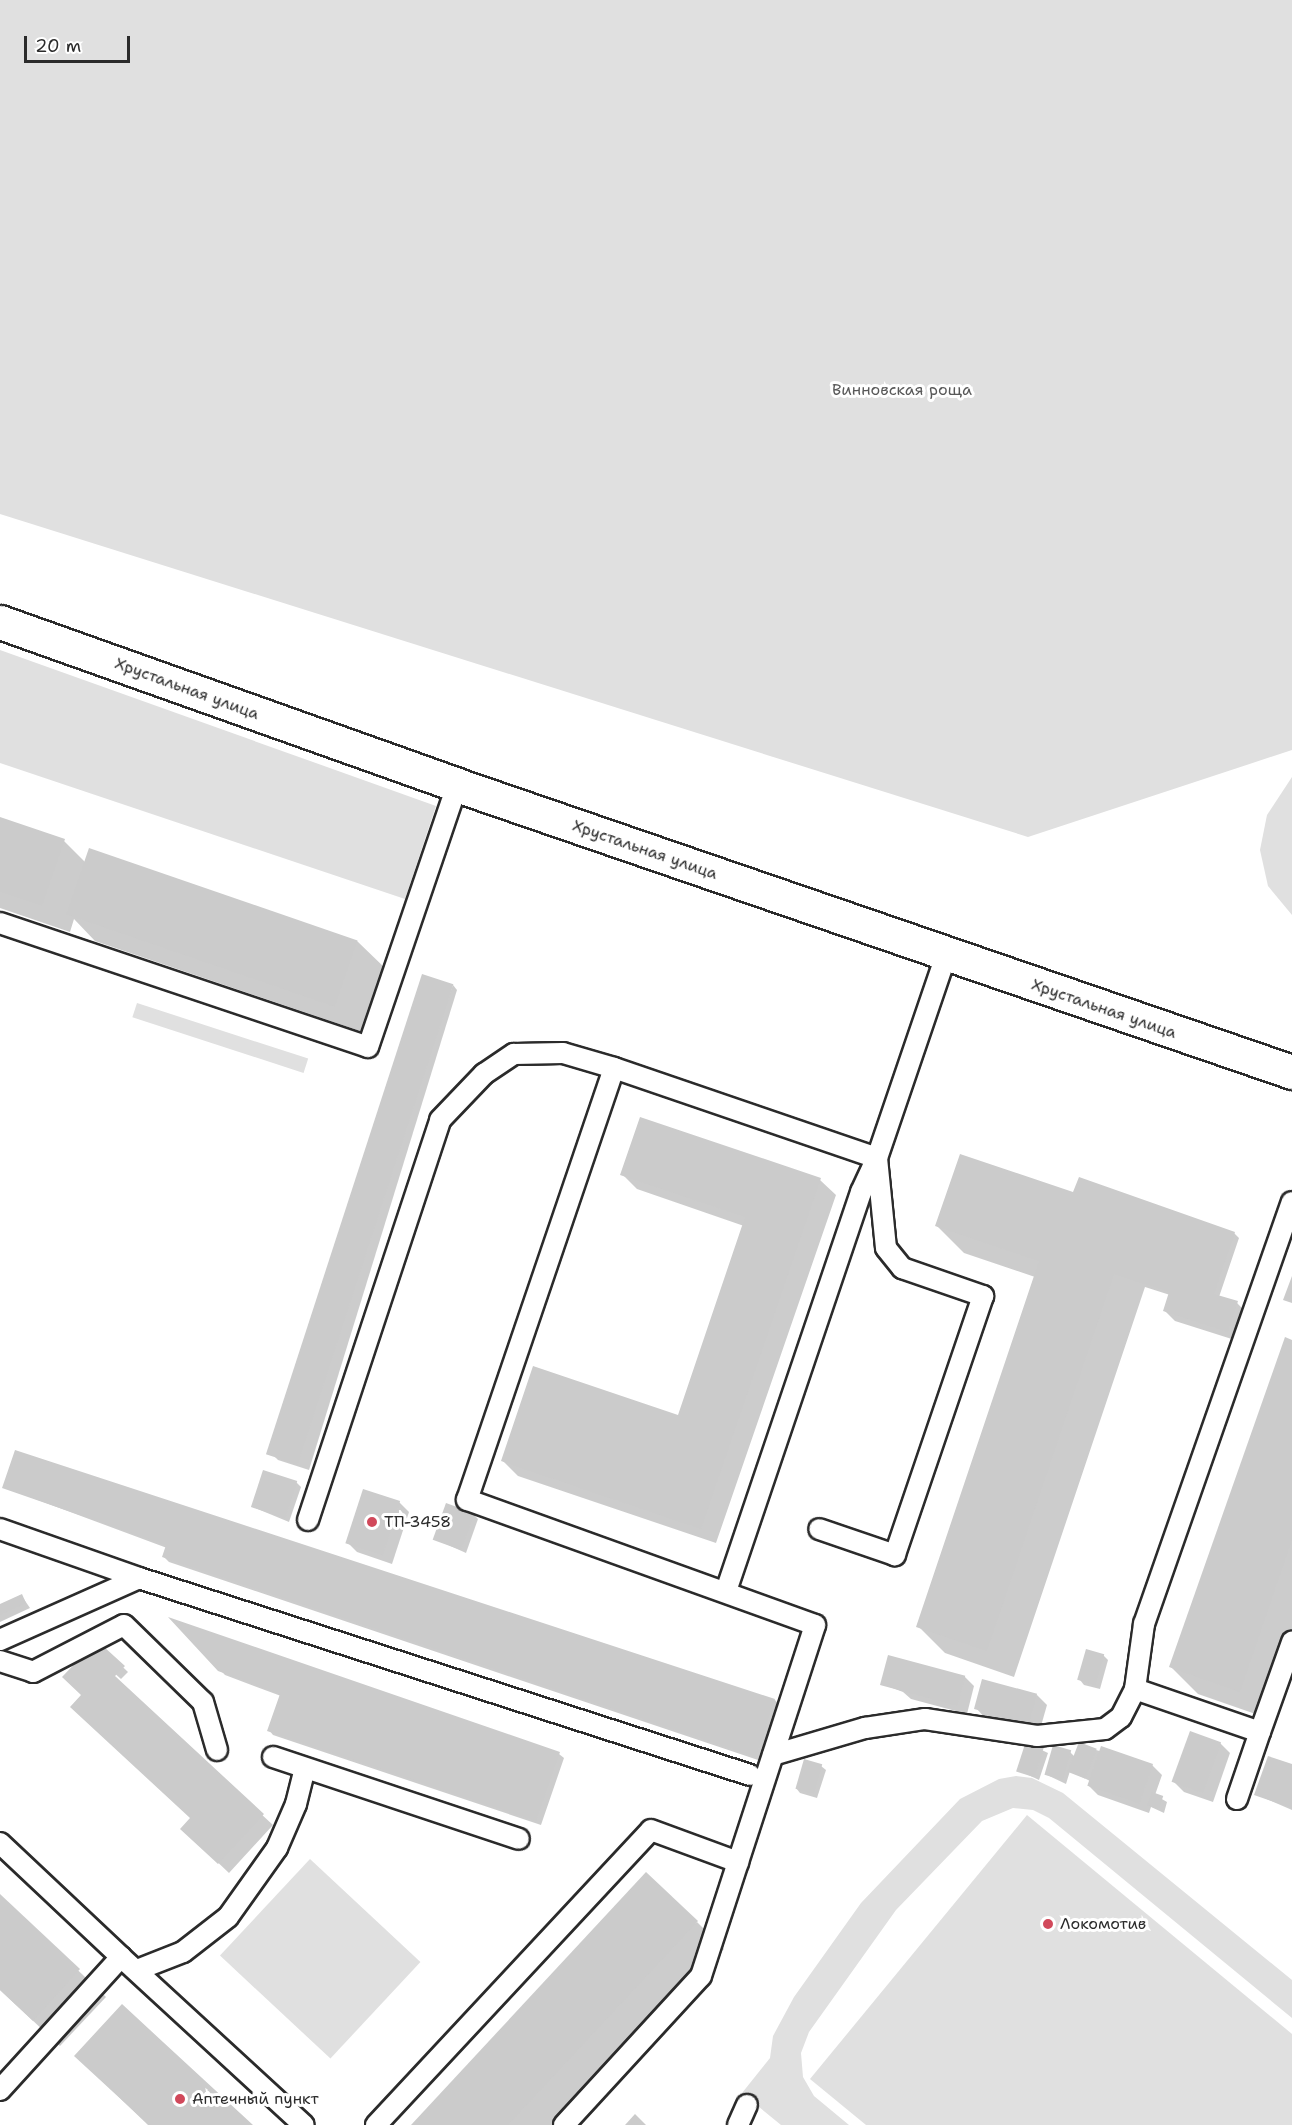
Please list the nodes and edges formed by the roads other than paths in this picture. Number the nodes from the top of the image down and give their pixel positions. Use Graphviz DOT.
graph roads {
  1 [pos="0,622"];
  2 [pos="457,785"];
  3 [pos="0,923"];
  4 [pos="946,955"];
  5 [pos="614,1068"];
  6 [pos="1292,1072"];
  7 [pos="877,1158"];
  8 [pos="1292,1202"];
  9 [pos="308,1520"];
  10 [pos="0,1529"];
  11 [pos="819,1529"];
  12 [pos="140,1578"];
  13 [pos="726,1591"];
  14 [pos="0,1640"];
  15 [pos="1292,1642"];
  16 [pos="0,1661"];
  17 [pos="1135,1689"];
  18 [pos="1260,1732"];
  19 [pos="217,1750"];
  20 [pos="773,1755"];
  21 [pos="273,1757"];
  22 [pos="305,1768"];
  23 [pos="750,1775"];
  24 [pos="1237,1799"];
  25 [pos="519,1839"];
  26 [pos="0,1843"];
  27 [pos="738,1862"];
  28 [pos="121,1957"];
  29 [pos="136,1970"];
  30 [pos="0,2090"];
  31 [pos="747,2105"];
  32 [pos="304,2125"];
  33 [pos="376,2125"];
  34 [pos="564,2125"];
  35 [pos="738,2125"];
  1 -- 2 [label="main road, Хрустальная улица"];
  2 -- 3 [label="lane"];
  2 -- 4 [label="main road, Хрустальная улица"];
  4 -- 6 [label="main road, Хрустальная улица"];
  4 -- 7 [label="lane"];
  5 -- 7 [label="lane"];
  5 -- 9 [label="lane"];
  5 -- 13 [label="lane"];
  7 -- 11 [label="lane"];
  7 -- 13 [label="lane"];
  8 -- 17 [label="lane"];
  10 -- 12 [label="lane"];
  12 -- 14 [label="lane"];
  12 -- 23 [label="lane"];
  13 -- 20 [label="lane"];
  15 -- 18 [label="lane"];
  16 -- 19 [label="lane"];
  17 -- 18 [label="lane"];
  17 -- 20 [label="lane"];
  18 -- 24 [label="lane"];
  20 -- 27 [label="lane"];
  21 -- 22 [label="lane"];
  22 -- 25 [label="lane"];
  22 -- 29 [label="lane"];
  26 -- 28 [label="lane"];
  27 -- 33 [label="lane"];
  27 -- 34 [label="lane"];
  28 -- 29 [label="lane"];
  28 -- 30 [label="lane"];
  29 -- 32 [label="lane"];
  31 -- 35 [label="lane"];
}
